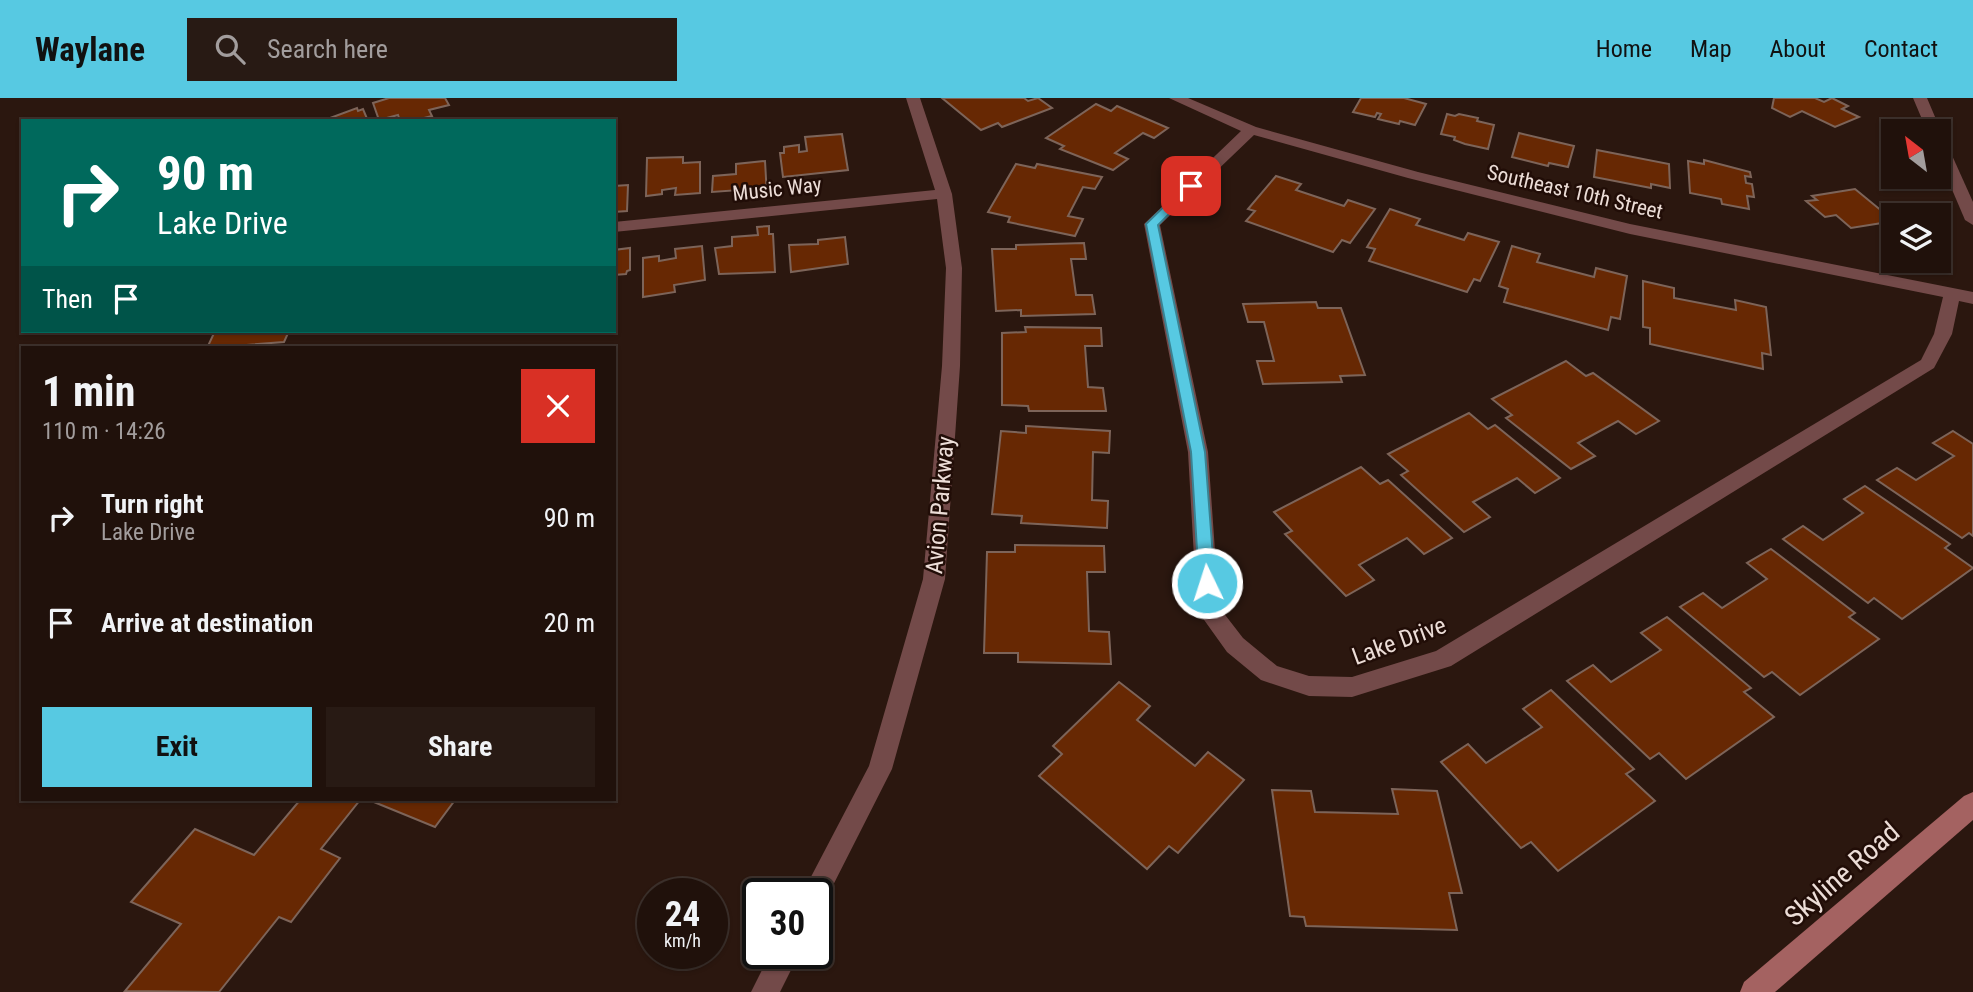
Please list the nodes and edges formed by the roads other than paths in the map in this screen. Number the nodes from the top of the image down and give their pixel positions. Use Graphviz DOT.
graph roads {
  1 [pos="913,98"];
  2 [pos="1176,98"];
  3 [pos="1920,98"];
  4 [pos="1929,119"];
  5 [pos="1251,130"];
  6 [pos="1951,170"];
  7 [pos="944,194"];
  8 [pos="1973,220"];
  9 [pos="616,227"];
  10 [pos="1952,294"];
  11 [pos="1973,298"];
  12 [pos="1973,804"];
  13 [pos="823,878"];
  14 [pos="777,969"];
  15 [pos="765,992"];
  16 [pos="1754,992"];
  1 -- 7 [label="street, Avion Parkway"];
  2 -- 5 [label="street, Southeast 10th Street"];
  3 -- 4 [label="street"];
  5 -- 10 [label="street, Southeast 10th Street"];
  5 -- 10 [label="street, Lake Drive"];
  6 -- 8 [label="street"];
  7 -- 9 [label="street, Music Way"];
  7 -- 13 [label="street, Avion Parkway"];
  10 -- 11 [label="street, Southeast 10th Street"];
  12 -- 16 [label="street, Skyline Road"];
  14 -- 15 [label="street"];
}
